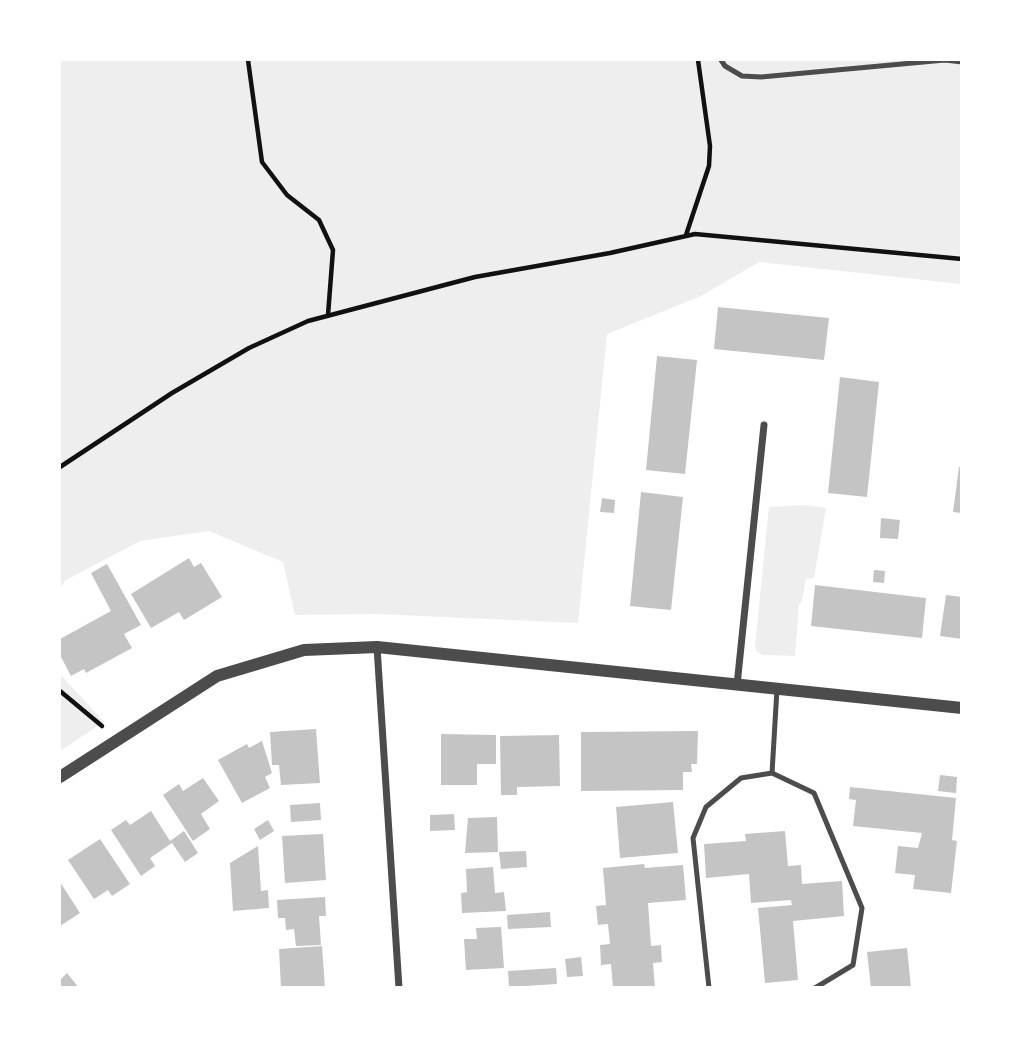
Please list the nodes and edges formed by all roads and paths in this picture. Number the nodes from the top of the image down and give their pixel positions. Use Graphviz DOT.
graph roads {
  1 [pos="248,60"];
  2 [pos="698,60"];
  3 [pos="721,60"];
  4 [pos="961,62"];
  5 [pos="686,234"];
  6 [pos="961,259"];
  7 [pos="328,315"];
  8 [pos="764,425"];
  9 [pos="60,467"];
  10 [pos="377,647"];
  11 [pos="737,685"];
  12 [pos="777,689"];
  13 [pos="60,691"];
  14 [pos="961,708"];
  15 [pos="119,738"];
  16 [pos="772,773"];
  17 [pos="60,777"];
  18 [pos="399,988"];
  19 [pos="709,988"];
  20 [pos="816,988"];
  1 -- 7 [label="path"];
  2 -- 5 [label="path"];
  3 -- 4 [label="lane"];
  5 -- 6 [label="path"];
  5 -- 7 [label="path"];
  7 -- 9 [label="path"];
  8 -- 11 [label="street"];
  10 -- 11 [label="street"];
  10 -- 15 [label="street"];
  10 -- 18 [label="street"];
  11 -- 12 [label="street"];
  12 -- 14 [label="street"];
  12 -- 16 [label="lane"];
  13 -- 15 [label="path"];
  15 -- 17 [label="street"];
  16 -- 19 [label="lane"];
  16 -- 20 [label="lane"];
}
